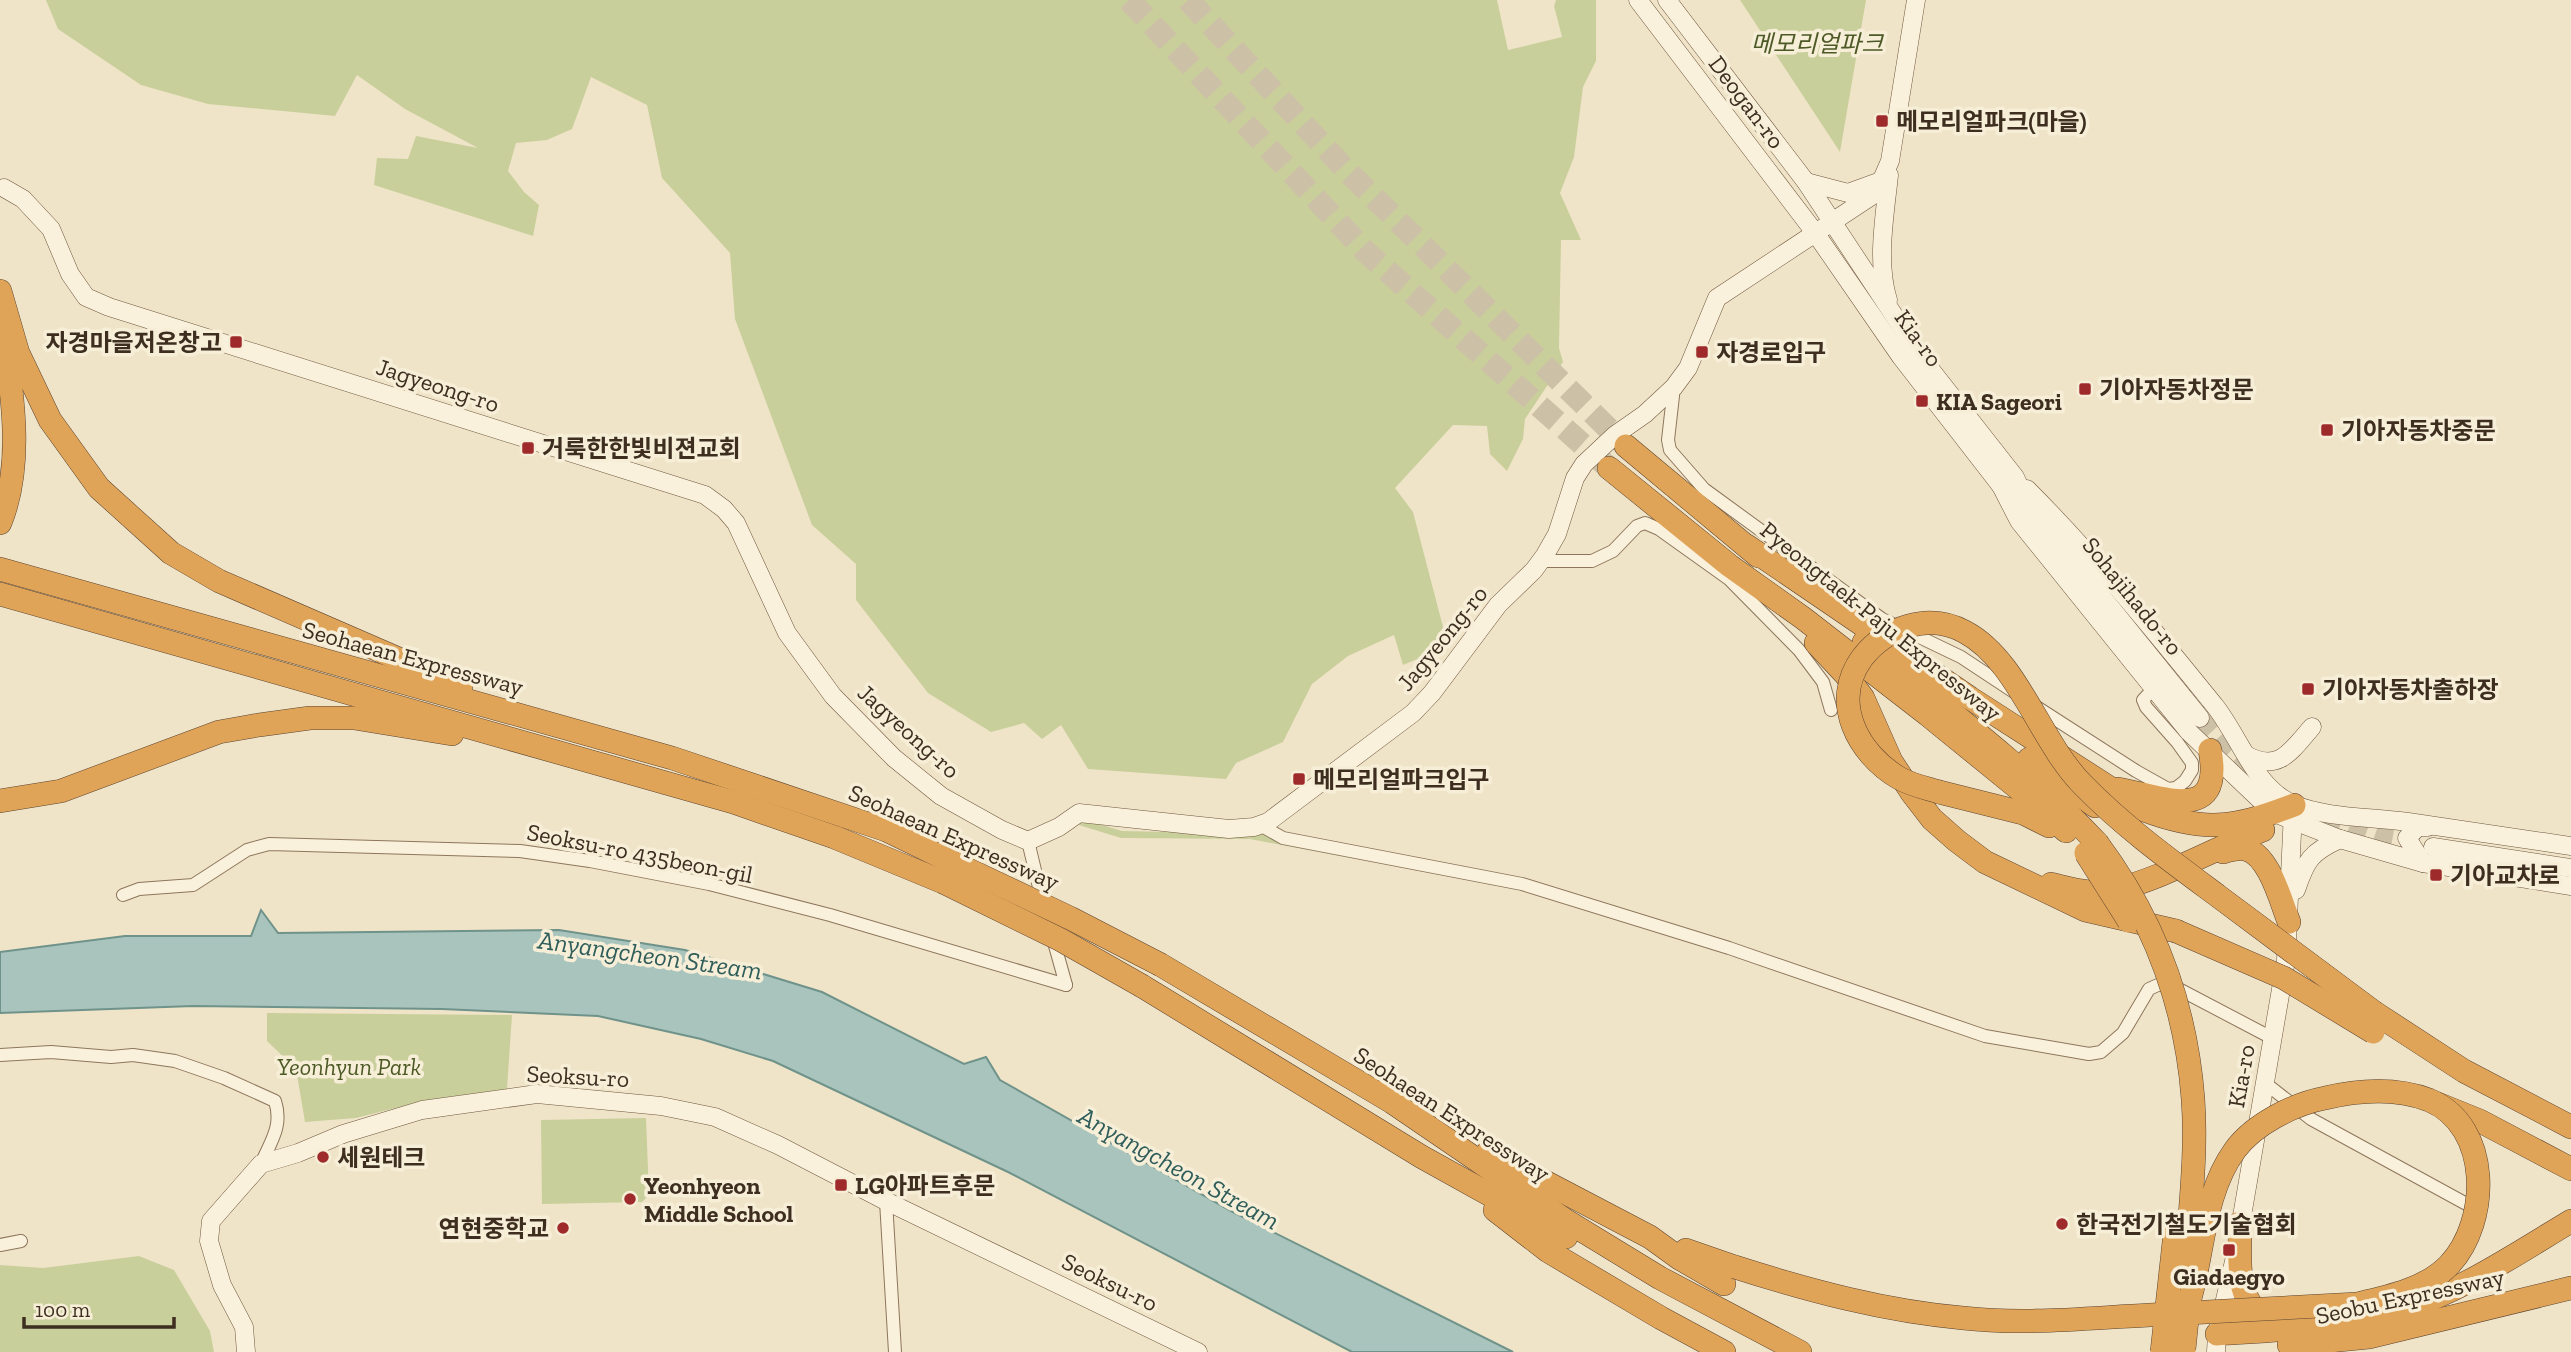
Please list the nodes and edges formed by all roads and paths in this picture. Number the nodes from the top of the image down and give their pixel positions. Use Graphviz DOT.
graph roads {
  1 [pos="1638,0"];
  2 [pos="1667,0"];
  3 [pos="1916,0"];
  4 [pos="1890,161"];
  5 [pos="1881,181"];
  6 [pos="1806,182"];
  7 [pos="4,188"];
  8 [pos="1833,223"];
  9 [pos="1816,234"];
  10 [pos="0,290"];
  11 [pos="0,306"];
  12 [pos="1892,313"];
  13 [pos="1674,387"];
  14 [pos="1626,446"];
  15 [pos="1609,468"];
  16 [pos="2008,482"];
  17 [pos="2027,505"];
  18 [pos="2,519"];
  19 [pos="1746,547"];
  20 [pos="1541,561"];
  21 [pos="1730,566"];
  22 [pos="0,569"];
  23 [pos="0,594"];
  24 [pos="1835,673"];
  25 [pos="1823,682"];
  26 [pos="2154,688"];
  27 [pos="1935,700"];
  28 [pos="2217,709"];
  29 [pos="1831,710"];
  30 [pos="538,720"];
  31 [pos="2195,725"];
  32 [pos="2312,727"];
  33 [pos="537,746"];
  34 [pos="2210,750"];
  35 [pos="2246,755"];
  36 [pos="2111,788"];
  37 [pos="0,801"];
  38 [pos="2286,812"];
  39 [pos="1261,824"];
  40 [pos="2435,826"];
  41 [pos="2130,831"];
  42 [pos="2340,839"];
  43 [pos="1028,841"];
  44 [pos="2087,846"];
  45 [pos="2571,846"];
  46 [pos="2433,847"];
  47 [pos="2190,861"];
  48 [pos="1985,863"];
  49 [pos="2423,863"];
  50 [pos="2571,868"];
  51 [pos="947,872"];
  52 [pos="2571,886"];
  53 [pos="123,895"];
  54 [pos="2289,913"];
  55 [pos="2374,1022"];
  56 [pos="2272,1038"];
  57 [pos="0,1055"];
  58 [pos="2265,1083"];
  59 [pos="2431,1101"];
  60 [pos="1392,1102"];
  61 [pos="2571,1127"];
  62 [pos="2571,1139"];
  63 [pos="261,1164"];
  64 [pos="2571,1170"];
  65 [pos="886,1201"];
  66 [pos="2472,1207"];
  67 [pos="2571,1221"];
  68 [pos="2240,1223"];
  69 [pos="1557,1234"];
  70 [pos="21,1241"];
  71 [pos="0,1245"];
  72 [pos="2571,1288"];
  73 [pos="2189,1302"];
  74 [pos="2307,1336"];
  75 [pos="2216,1345"];
  76 [pos="246,1352"];
  77 [pos="895,1352"];
  78 [pos="1198,1352"];
  79 [pos="1724,1352"];
  80 [pos="1766,1352"];
  81 [pos="1800,1352"];
  82 [pos="2162,1352"];
  83 [pos="2184,1352"];
  84 [pos="2278,1352"];
  1 -- 9 [label="main road, Deogan-ro"];
  2 -- 6 [label="main road, Deogan-ro"];
  3 -- 4 [label="main road"];
  4 -- 5 [label="main road"];
  4 -- 12 [label="main road"];
  5 -- 6 [label="main road"];
  5 -- 8 [label="main road"];
  6 -- 8 [label="main road, Deogan-ro"];
  7 -- 43 [label="main road, Jagyeong-ro"];
  8 -- 9 [label="main road"];
  8 -- 12 [label="main road, Kia-ro"];
  9 -- 13 [label="main road, Jagyeong-ro"];
  9 -- 16 [label="main road, Kia-ro"];
  10 -- 30 [label="highway"];
  11 -- 18 [label="highway"];
  12 -- 16 [label="main road, Kia-ro"];
  13 -- 20 [label="main road, Jagyeong-ro"];
  13 -- 26 [label="street"];
  14 -- 19 [label="highway, Pyeongtaek-Paju Expressway"];
  15 -- 21 [label="highway, Pyeongtaek-Paju Expressway"];
  16 -- 17 [label="main road, Kia-ro"];
  16 -- 26 [label="main road"];
  16 -- 28 [label="main road"];
  17 -- 31 [label="main road, Sohajihado-ro"];
  19 -- 27 [label="highway, Pyeongtaek-Paju Expressway"];
  19 -- 36 [label="highway"];
  20 -- 25 [label="street"];
  20 -- 39 [label="main road, Jagyeong-ro"];
  21 -- 44 [label="highway, Pyeongtaek-Paju Expressway"];
  21 -- 48 [label="highway"];
  22 -- 30 [label="highway, Seohaean Expressway"];
  23 -- 33 [label="highway, Seohaean Expressway"];
  24 -- 25 [label="street"];
  25 -- 29 [label="street"];
  26 -- 31 [label="main road"];
  27 -- 41 [label="highway, bridge"];
  27 -- 44 [label="highway, Pyeongtaek-Paju Expressway"];
  28 -- 31 [label="main road"];
  28 -- 35 [label="main road"];
  30 -- 51 [label="highway, Seohaean Expressway"];
  31 -- 34 [label="main road"];
  32 -- 35 [label="main road"];
  33 -- 37 [label="highway"];
  33 -- 51 [label="highway, Seohaean Expressway"];
  34 -- 36 [label="highway"];
  34 -- 38 [label="main road"];
  35 -- 38 [label="main road"];
  36 -- 38 [label="highway"];
  38 -- 40 [label="main road"];
  38 -- 42 [label="main road"];
  38 -- 47 [label="highway"];
  38 -- 54 [label="main road, Kia-ro"];
  39 -- 43 [label="main road, Jagyeong-ro"];
  39 -- 56 [label="street"];
  40 -- 45 [label="main road"];
  40 -- 49 [label="main road"];
  41 -- 44 [label="highway, bridge"];
  41 -- 55 [label="highway, bridge"];
  42 -- 49 [label="main road"];
  42 -- 54 [label="main road"];
  43 -- 53 [label="street, Seoksu-ro 435beon-gil"];
  44 -- 73 [label="highway, bridge"];
  44 -- 82 [label="highway, bridge"];
  46 -- 50 [label="main road"];
  47 -- 48 [label="highway"];
  47 -- 54 [label="highway"];
  48 -- 55 [label="highway, bridge"];
  49 -- 52 [label="main road"];
  51 -- 60 [label="highway, Seohaean Expressway, bridge"];
  51 -- 69 [label="highway, Seohaean Expressway, bridge"];
  54 -- 56 [label="main road, Kia-ro"];
  55 -- 61 [label="highway"];
  55 -- 62 [label="highway"];
  56 -- 58 [label="main road, Kia-ro"];
  57 -- 63 [label="street"];
  58 -- 66 [label="street"];
  58 -- 68 [label="main road, Kia-ro"];
  59 -- 60 [label="highway, bridge"];
  59 -- 64 [label="highway, bridge"];
  59 -- 73 [label="highway, bridge"];
  60 -- 69 [label="highway, Seohaean Expressway"];
  63 -- 65 [label="main road, Seoksu-ro"];
  63 -- 76 [label="main road"];
  65 -- 77 [label="street"];
  65 -- 78 [label="main road, Seoksu-ro"];
  67 -- 74 [label="highway, Seobu Expressway"];
  68 -- 74 [label="highway"];
  68 -- 75 [label="main road, Kia-ro"];
  69 -- 79 [label="highway"];
  69 -- 80 [label="highway, Seohaean Expressway"];
  69 -- 81 [label="highway, Seohaean Expressway"];
  70 -- 71 [label="street"];
  72 -- 74 [label="highway, Seobu Expressway"];
  73 -- 83 [label="highway, bridge"];
  74 -- 75 [label="highway, Seobu Expressway"];
  74 -- 84 [label="highway"];
}
